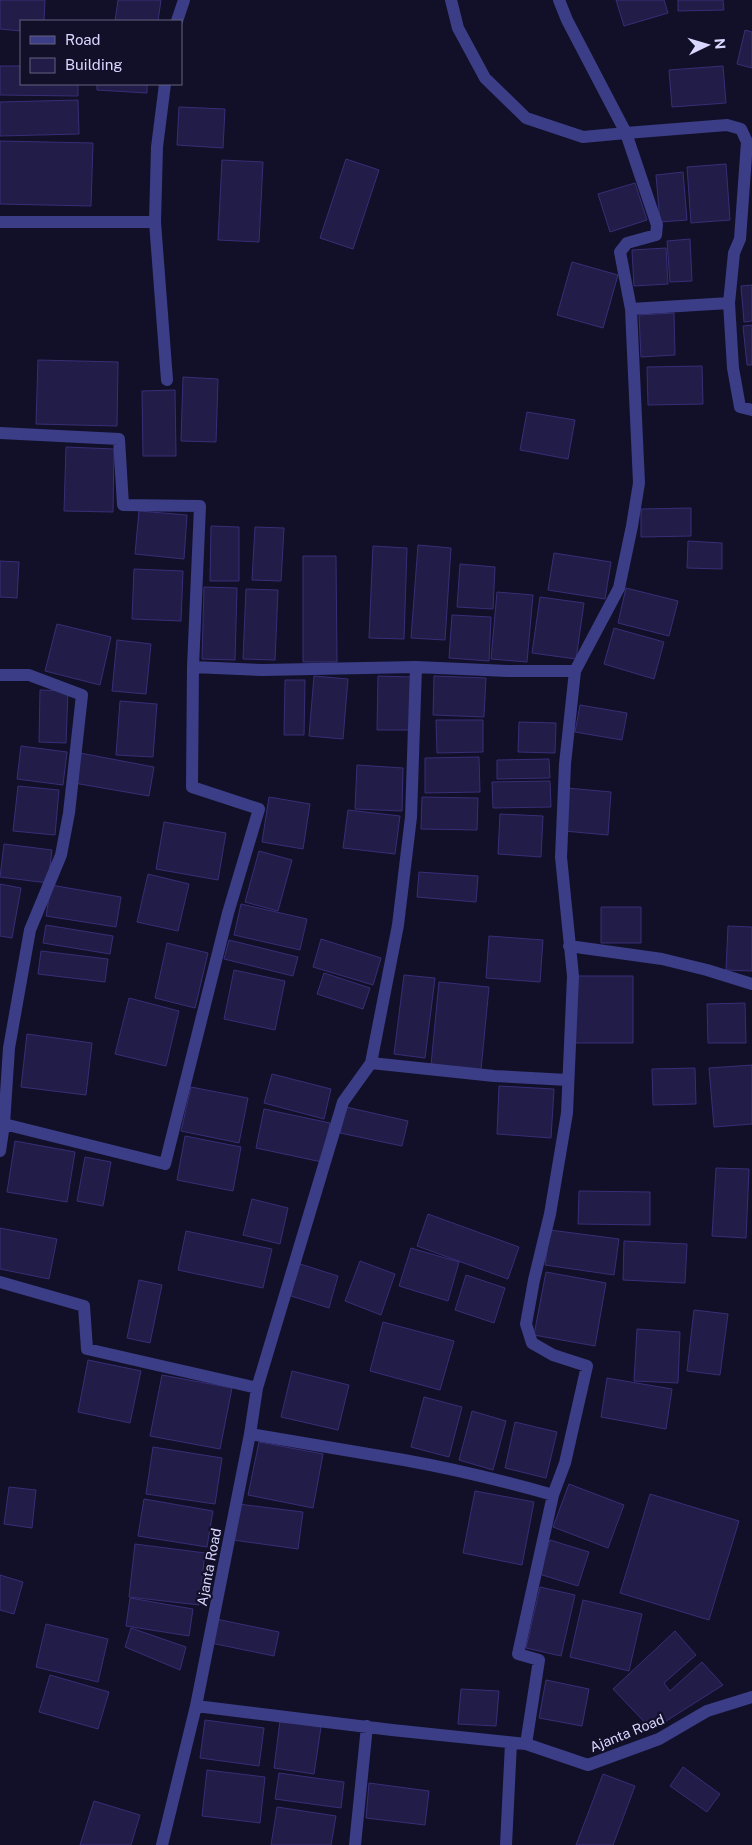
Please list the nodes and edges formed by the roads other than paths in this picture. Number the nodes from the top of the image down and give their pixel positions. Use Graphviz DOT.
graph roads {
  1 [pos="184,0"];
  2 [pos="451,0"];
  3 [pos="559,0"];
  4 [pos="177,20"];
  5 [pos="165,85"];
  6 [pos="626,133"];
  7 [pos="0,222"];
  8 [pos="155,222"];
  9 [pos="729,303"];
  10 [pos="631,309"];
  11 [pos="167,380"];
  12 [pos="752,410"];
  13 [pos="0,434"];
  14 [pos="193,667"];
  15 [pos="416,667"];
  16 [pos="575,671"];
  17 [pos="0,675"];
  18 [pos="569,946"];
  19 [pos="752,984"];
  20 [pos="4,1047"];
  21 [pos="371,1063"];
  22 [pos="568,1080"];
  23 [pos="4,1124"];
  24 [pos="0,1151"];
  25 [pos="0,1282"];
  26 [pos="257,1388"];
  27 [pos="250,1434"];
  28 [pos="552,1495"];
  29 [pos="752,1697"];
  30 [pos="196,1706"];
  31 [pos="367,1726"];
  32 [pos="511,1743"];
  33 [pos="526,1744"];
  34 [pos="162,1845"];
  35 [pos="355,1845"];
  36 [pos="506,1845"];
  1 -- 4 [label="street"];
  2 -- 6 [label="street"];
  3 -- 6 [label="street"];
  5 -- 8 [label="street"];
  6 -- 9 [label="street"];
  6 -- 10 [label="street"];
  7 -- 8 [label="street"];
  8 -- 11 [label="street"];
  9 -- 10 [label="street"];
  9 -- 12 [label="street"];
  10 -- 16 [label="street"];
  13 -- 14 [label="street"];
  14 -- 15 [label="street"];
  14 -- 23 [label="street"];
  15 -- 16 [label="street"];
  15 -- 21 [label="street"];
  16 -- 18 [label="street"];
  17 -- 20 [label="street"];
  18 -- 19 [label="street"];
  18 -- 22 [label="street"];
  20 -- 23 [label="street"];
  21 -- 22 [label="street"];
  21 -- 26 [label="street, Ajanta Road"];
  22 -- 28 [label="street"];
  23 -- 24 [label="street"];
  25 -- 26 [label="street"];
  26 -- 27 [label="street, Ajanta Road"];
  27 -- 28 [label="street"];
  27 -- 30 [label="street, Ajanta Road"];
  28 -- 33 [label="street"];
  29 -- 33 [label="street, Ajanta Road"];
  30 -- 31 [label="street, Ajanta Road"];
  30 -- 34 [label="street, Ajanta Road"];
  31 -- 32 [label="street, Ajanta Road"];
  31 -- 35 [label="street"];
  32 -- 33 [label="street, Ajanta Road"];
  32 -- 36 [label="street"];
}
